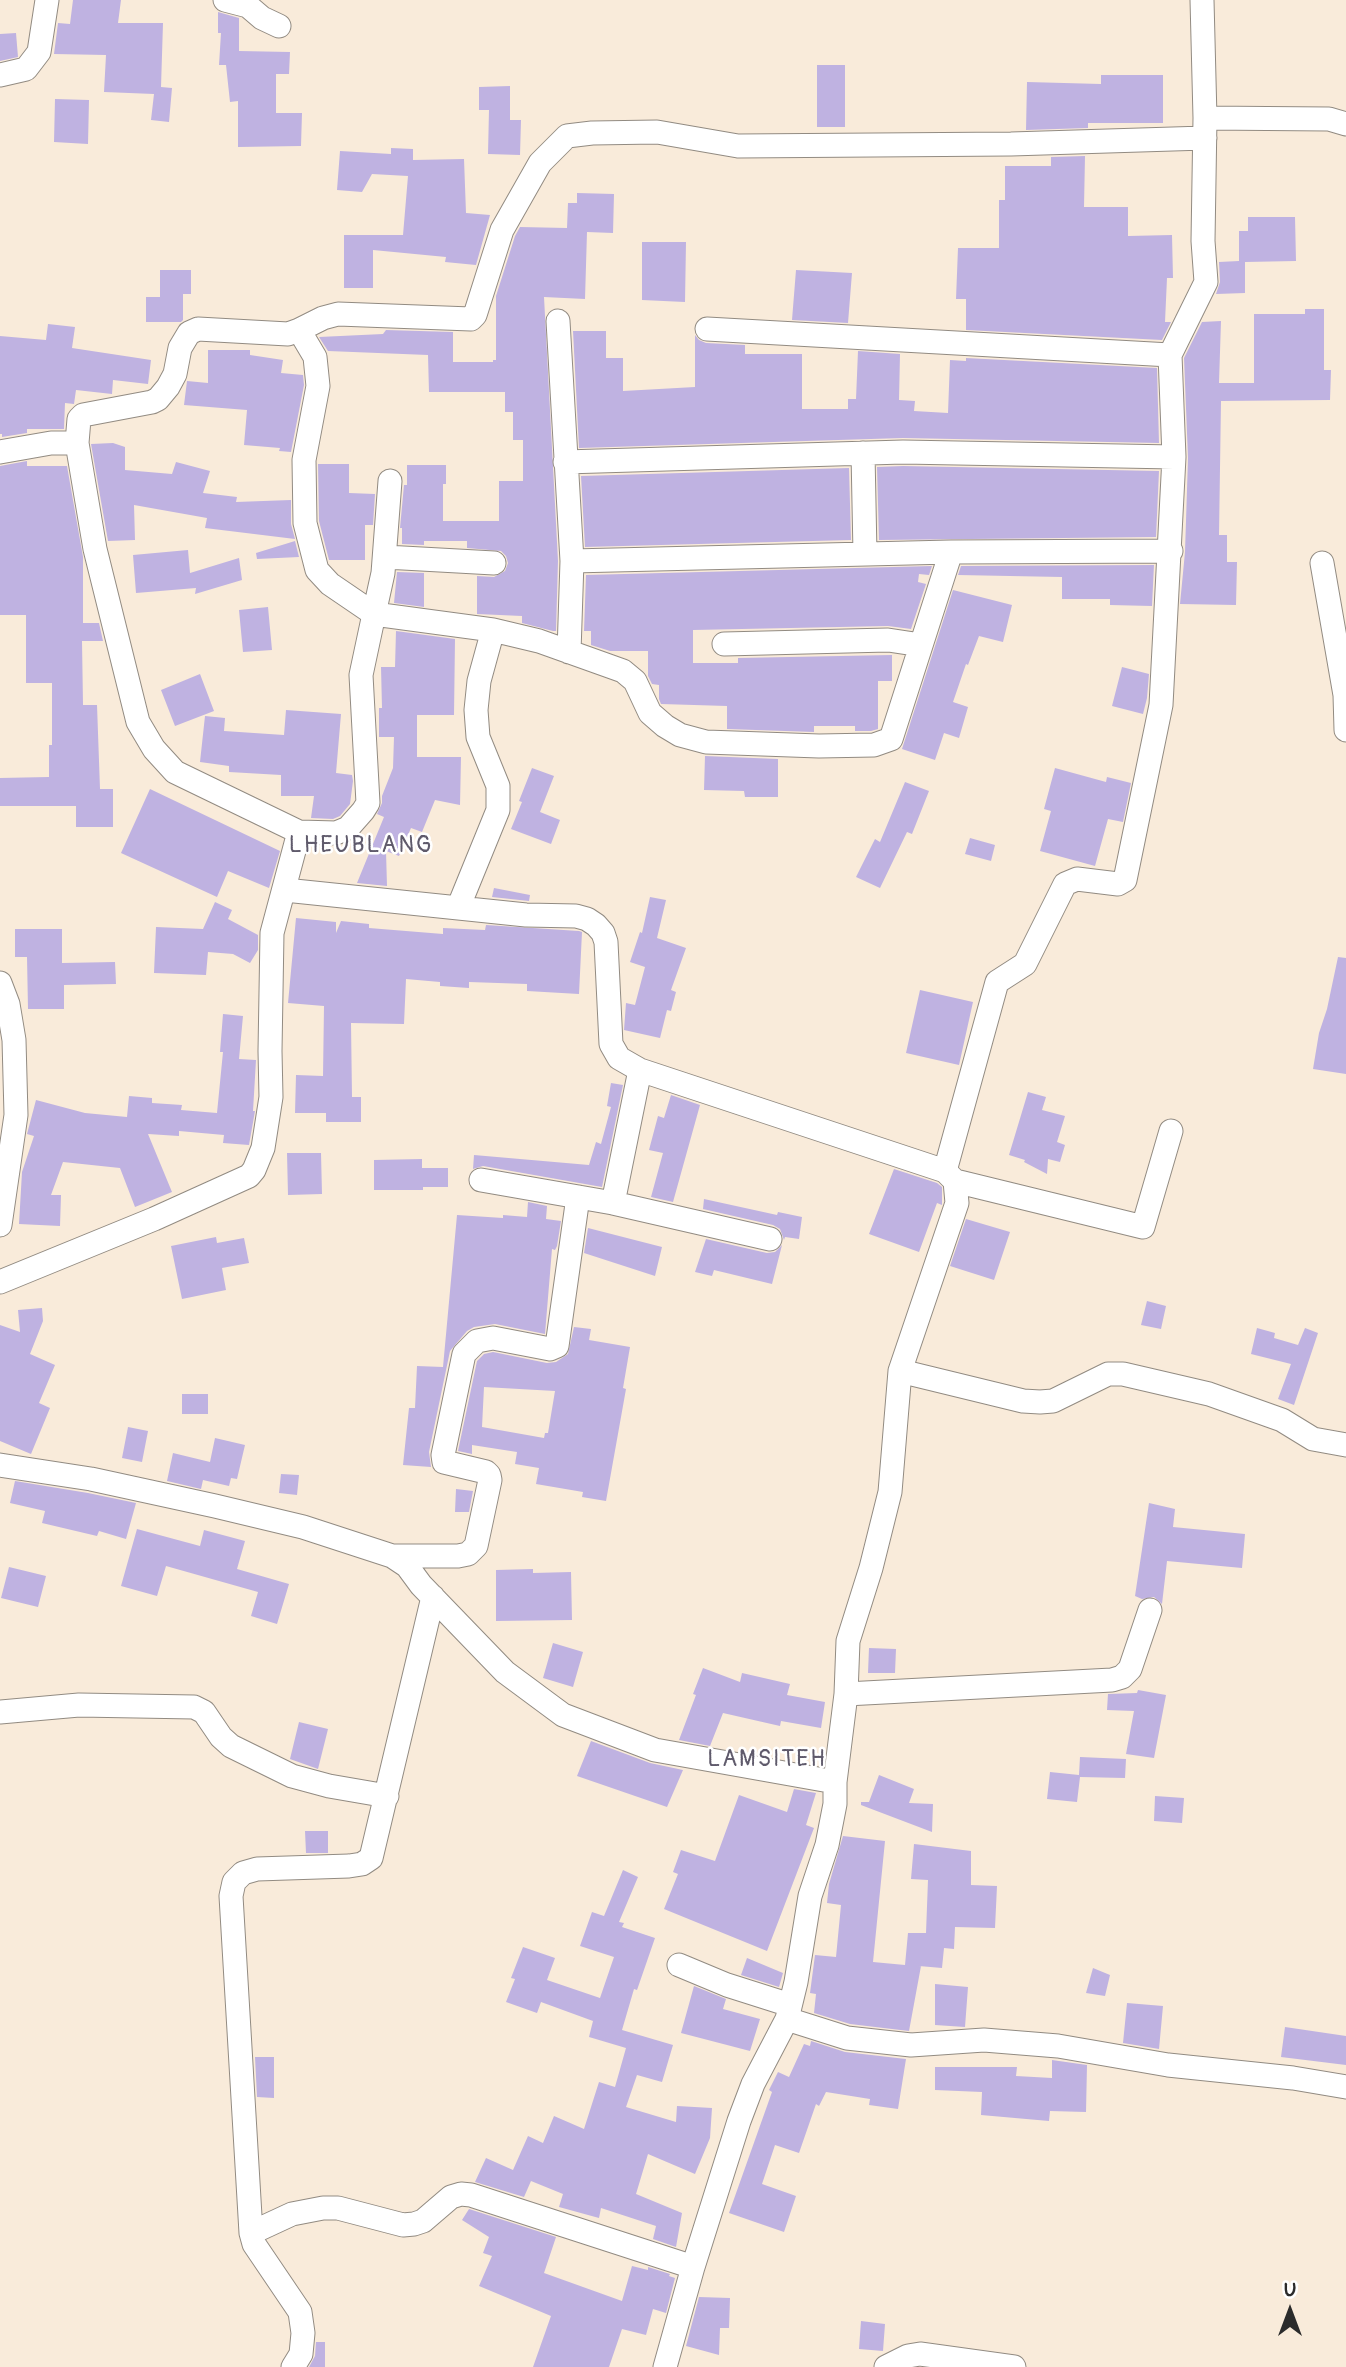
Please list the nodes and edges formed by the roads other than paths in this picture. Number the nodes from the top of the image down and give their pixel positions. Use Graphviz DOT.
graph roads {
  1 [pos="47,0"];
  2 [pos="225,0"];
  3 [pos="1202,0"];
  4 [pos="279,26"];
  5 [pos="0,75"];
  6 [pos="1346,124"];
  7 [pos="1205,128"];
  8 [pos="558,321"];
  9 [pos="299,330"];
  10 [pos="707,330"];
  11 [pos="1170,355"];
  12 [pos="77,443"];
  13 [pos="0,452"];
  14 [pos="863,453"];
  15 [pos="1174,457"];
  16 [pos="565,462"];
  17 [pos="390,481"];
  18 [pos="1171,551"];
  19 [pos="951,552"];
  20 [pos="864,554"];
  21 [pos="385,557"];
  22 [pos="572,561"];
  23 [pos="494,563"];
  24 [pos="1322,563"];
  25 [pos="374,614"];
  26 [pos="492,630"];
  27 [pos="724,644"];
  28 [pos="921,645"];
  29 [pos="569,652"];
  30 [pos="1346,730"];
  31 [pos="299,832"];
  32 [pos="285,890"];
  33 [pos="458,908"];
  34 [pos="0,983"];
  35 [pos="640,1070"];
  36 [pos="1171,1131"];
  37 [pos="950,1176"];
  38 [pos="481,1180"];
  39 [pos="578,1197"];
  40 [pos="613,1203"];
  41 [pos="0,1225"];
  42 [pos="770,1239"];
  43 [pos="0,1282"];
  44 [pos="900,1371"];
  45 [pos="1346,1445"];
  46 [pos="0,1465"];
  47 [pos="413,1576"];
  48 [pos="1150,1610"];
  49 [pos="846,1694"];
  50 [pos="0,1712"];
  51 [pos="835,1782"];
  52 [pos="387,1796"];
  53 [pos="679,1965"];
  54 [pos="789,2012"];
  55 [pos="1346,2087"];
  56 [pos="251,2233"];
  57 [pos="693,2267"];
  58 [pos="293,2367"];
  59 [pos="665,2367"];
  60 [pos="886,2367"];
  61 [pos="1014,2367"];
  1 -- 5 [label="street"];
  2 -- 4 [label="street"];
  3 -- 7 [label="street"];
  6 -- 7 [label="street"];
  7 -- 9 [label="street"];
  7 -- 11 [label="street"];
  8 -- 16 [label="street"];
  9 -- 12 [label="street"];
  9 -- 25 [label="street"];
  10 -- 11 [label="street"];
  11 -- 15 [label="street"];
  12 -- 13 [label="street"];
  12 -- 31 [label="street"];
  14 -- 15 [label="street"];
  14 -- 16 [label="street"];
  14 -- 20 [label="street"];
  15 -- 18 [label="street"];
  16 -- 22 [label="street"];
  17 -- 21 [label="street"];
  18 -- 19 [label="street"];
  18 -- 37 [label="street"];
  19 -- 20 [label="street"];
  19 -- 28 [label="street"];
  20 -- 22 [label="street"];
  21 -- 23 [label="street"];
  21 -- 25 [label="street"];
  22 -- 29 [label="street"];
  24 -- 30 [label="street"];
  25 -- 26 [label="street"];
  25 -- 31 [label="street"];
  26 -- 29 [label="street"];
  26 -- 33 [label="street"];
  27 -- 28 [label="street"];
  28 -- 29 [label="street"];
  31 -- 32 [label="street"];
  32 -- 33 [label="street"];
  32 -- 43 [label="street"];
  33 -- 35 [label="street"];
  34 -- 41 [label="street"];
  35 -- 37 [label="street"];
  35 -- 40 [label="street"];
  36 -- 37 [label="street"];
  37 -- 44 [label="street"];
  38 -- 39 [label="street"];
  39 -- 40 [label="street"];
  39 -- 47 [label="street"];
  40 -- 42 [label="street"];
  44 -- 45 [label="street"];
  44 -- 49 [label="street"];
  46 -- 47 [label="street"];
  47 -- 51 [label="street"];
  47 -- 52 [label="street"];
  48 -- 49 [label="street"];
  49 -- 51 [label="street"];
  50 -- 52 [label="street"];
  51 -- 54 [label="street"];
  52 -- 56 [label="street"];
  53 -- 54 [label="street"];
  54 -- 55 [label="street"];
  54 -- 57 [label="street"];
  56 -- 57 [label="street"];
  56 -- 58 [label="street"];
  57 -- 59 [label="street"];
  60 -- 61 [label="street"];
}
